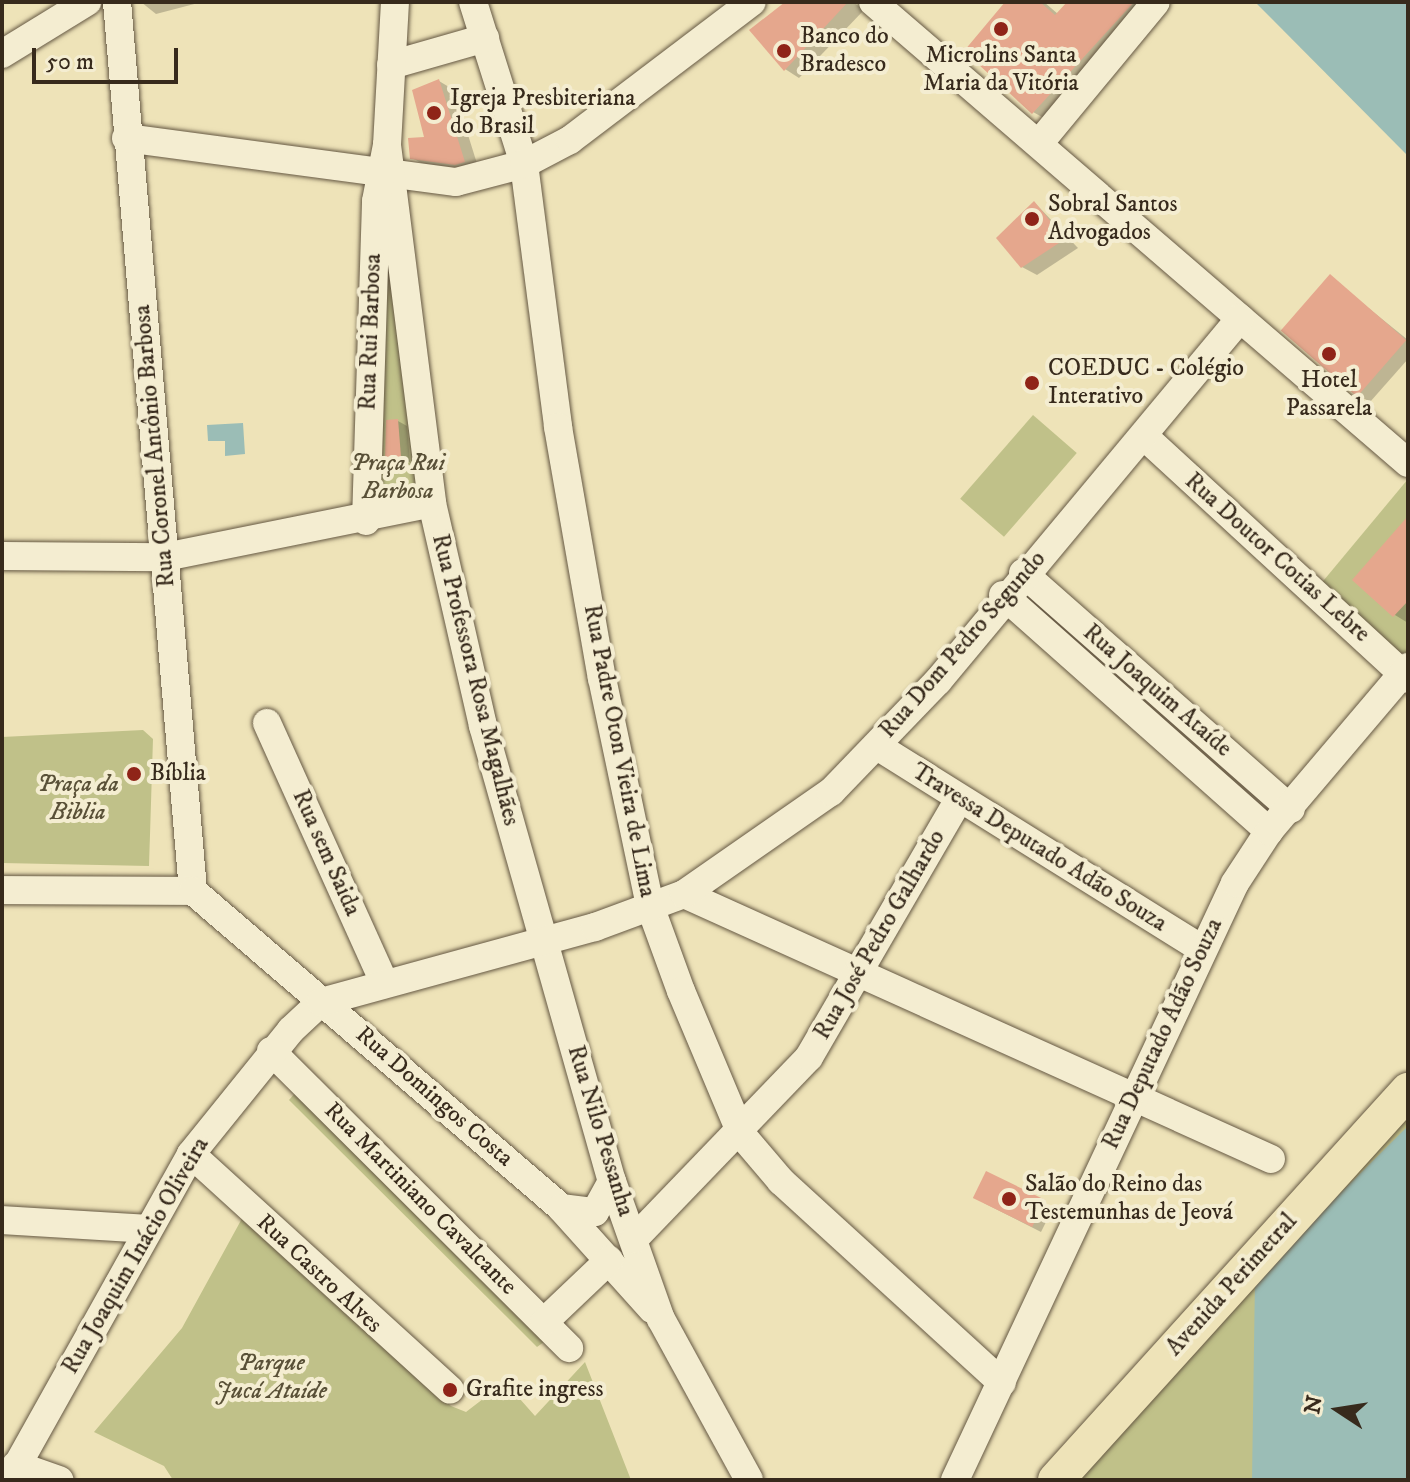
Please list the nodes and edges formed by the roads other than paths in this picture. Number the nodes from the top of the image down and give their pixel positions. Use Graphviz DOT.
graph roads {
  1 [pos="87,2"];
  2 [pos="117,2"];
  3 [pos="395,2"];
  4 [pos="473,2"];
  5 [pos="752,2"];
  6 [pos="873,2"];
  7 [pos="1156,2"];
  8 [pos="485,38"];
  9 [pos="2,54"];
  10 [pos="391,65"];
  11 [pos="126,138"];
  12 [pos="1041,141"];
  13 [pos="524,164"];
  14 [pos="388,177"];
  15 [pos="1240,318"];
  16 [pos="1145,437"];
  17 [pos="1408,463"];
  18 [pos="432,503"];
  19 [pos="366,521"];
  20 [pos="2,556"];
  21 [pos="165,557"];
  22 [pos="1023,573"];
  23 [pos="1003,595"];
  24 [pos="1406,673"];
  25 [pos="267,723"];
  26 [pos="877,746"];
  27 [pos="958,801"];
  28 [pos="1291,809"];
  29 [pos="1269,831"];
  30 [pos="2,890"];
  31 [pos="193,891"];
  32 [pos="684,894"];
  33 [pos="650,906"];
  34 [pos="543,941"];
  35 [pos="1202,949"];
  36 [pos="859,976"];
  37 [pos="385,984"];
  38 [pos="321,1002"];
  39 [pos="271,1051"];
  40 [pos="1408,1091"];
  41 [pos="1132,1100"];
  42 [pos="741,1134"];
  43 [pos="191,1154"];
  44 [pos="1271,1159"];
  45 [pos="612,1181"];
  46 [pos="561,1208"];
  47 [pos="2,1220"];
  48 [pos="148,1229"];
  49 [pos="634,1239"];
  50 [pos="609,1260"];
  51 [pos="661,1319"];
  52 [pos="544,1322"];
  53 [pos="569,1348"];
  54 [pos="1002,1383"];
  55 [pos="450,1390"];
  56 [pos="13,1473"];
  57 [pos="59,1480"];
  58 [pos="749,1480"];
  59 [pos="955,1480"];
  60 [pos="1056,1480"];
  1 -- 9 [label="street"];
  2 -- 11 [label="street, Rua Coronel Antônio Barbosa"];
  3 -- 10 [label="street, Rua Professora Rosa Magalhães"];
  4 -- 8 [label="street, Rua Padre Oton Vieira de Lima"];
  5 -- 13 [label="street"];
  6 -- 12 [label="street"];
  7 -- 12 [label="street"];
  8 -- 10 [label="street"];
  8 -- 13 [label="street, Rua Padre Oton Vieira de Lima"];
  10 -- 14 [label="street, Rua Professora Rosa Magalhães"];
  11 -- 14 [label="street"];
  11 -- 21 [label="street, Rua Coronel Antônio Barbosa"];
  12 -- 15 [label="street"];
  13 -- 14 [label="street"];
  13 -- 33 [label="street, Rua Padre Oton Vieira de Lima"];
  14 -- 18 [label="street, Rua Professora Rosa Magalhães"];
  14 -- 19 [label="street, Rua Rui Barbosa"];
  15 -- 16 [label="street, Rua Dom Pedro Segundo"];
  15 -- 17 [label="street"];
  16 -- 22 [label="street, Rua Dom Pedro Segundo"];
  16 -- 24 [label="street, Rua Doutor Cotias Lebre"];
  18 -- 19 [label="street"];
  18 -- 34 [label="street, Rua Professora Rosa Magalhães"];
  19 -- 21 [label="street"];
  20 -- 21 [label="street"];
  21 -- 31 [label="street, Rua Coronel Antônio Barbosa"];
  22 -- 23 [label="street, Rua Dom Pedro Segundo"];
  22 -- 28 [label="street, Rua Joaquim Ataíde"];
  23 -- 26 [label="street, Rua Dom Pedro Segundo"];
  23 -- 29 [label="street, Rua Joaquim Ataíde"];
  24 -- 28 [label="street, Rua Deputado Adão Souza"];
  25 -- 37 [label="street, Rua sem Saida"];
  26 -- 27 [label="street, Travessa Deputado Adão Souza"];
  26 -- 32 [label="street, Rua Dom Pedro Segundo"];
  27 -- 35 [label="street, Travessa Deputado Adão Souza"];
  27 -- 36 [label="street, Rua José Pedro Galhardo"];
  28 -- 29 [label="street, Rua Deputado Adão Souza"];
  29 -- 35 [label="street, Rua Deputado Adão Souza"];
  30 -- 31 [label="street"];
  31 -- 38 [label="street, Rua Domingos Costa"];
  32 -- 33 [label="street, Rua Dom Pedro Segundo"];
  32 -- 36 [label="street"];
  33 -- 34 [label="street, Rua Dom Pedro Segundo"];
  33 -- 42 [label="street, Rua Padre Oton Vieira de Lima"];
  34 -- 37 [label="street, Rua Joaquim Inácio Oliveira"];
  34 -- 45 [label="street, Rua Nilo Pessanha"];
  35 -- 41 [label="street, Rua Deputado Adão Souza"];
  36 -- 41 [label="street"];
  36 -- 42 [label="street, Rua José Pedro Galhardo"];
  37 -- 38 [label="street, Rua Joaquim Inácio Oliveira"];
  38 -- 39 [label="street, Rua Joaquim Inácio Oliveira"];
  38 -- 46 [label="street, Rua Domingos Costa"];
  39 -- 43 [label="street, Rua Joaquim Inácio Oliveira"];
  39 -- 52 [label="street, Rua Martiniano Cavalcante"];
  40 -- 60 [label="main road, Avenida Perimetral"];
  41 -- 44 [label="street"];
  41 -- 54 [label="street, Rua Deputado Adão Souza"];
  42 -- 49 [label="street, Rua José Pedro Galhardo"];
  42 -- 54 [label="street, Rua Padre Oton Vieira de Lima"];
  43 -- 48 [label="street, Rua Joaquim Inácio Oliveira"];
  43 -- 55 [label="street, Rua Castro Alves"];
  45 -- 46 [label="street"];
  45 -- 49 [label="street, Rua Nilo Pessanha"];
  46 -- 50 [label="street, Rua Domingos Costa"];
  47 -- 48 [label="street"];
  48 -- 56 [label="street, Rua Joaquim Inácio Oliveira"];
  49 -- 51 [label="street, Rua Nilo Pessanha"];
  50 -- 51 [label="street, Rua Domingos Costa"];
  50 -- 52 [label="street"];
  51 -- 58 [label="street"];
  52 -- 53 [label="street, Rua Martiniano Cavalcante"];
  54 -- 59 [label="street, Rua Deputado Adão Souza"];
  56 -- 57 [label="street"];
}
